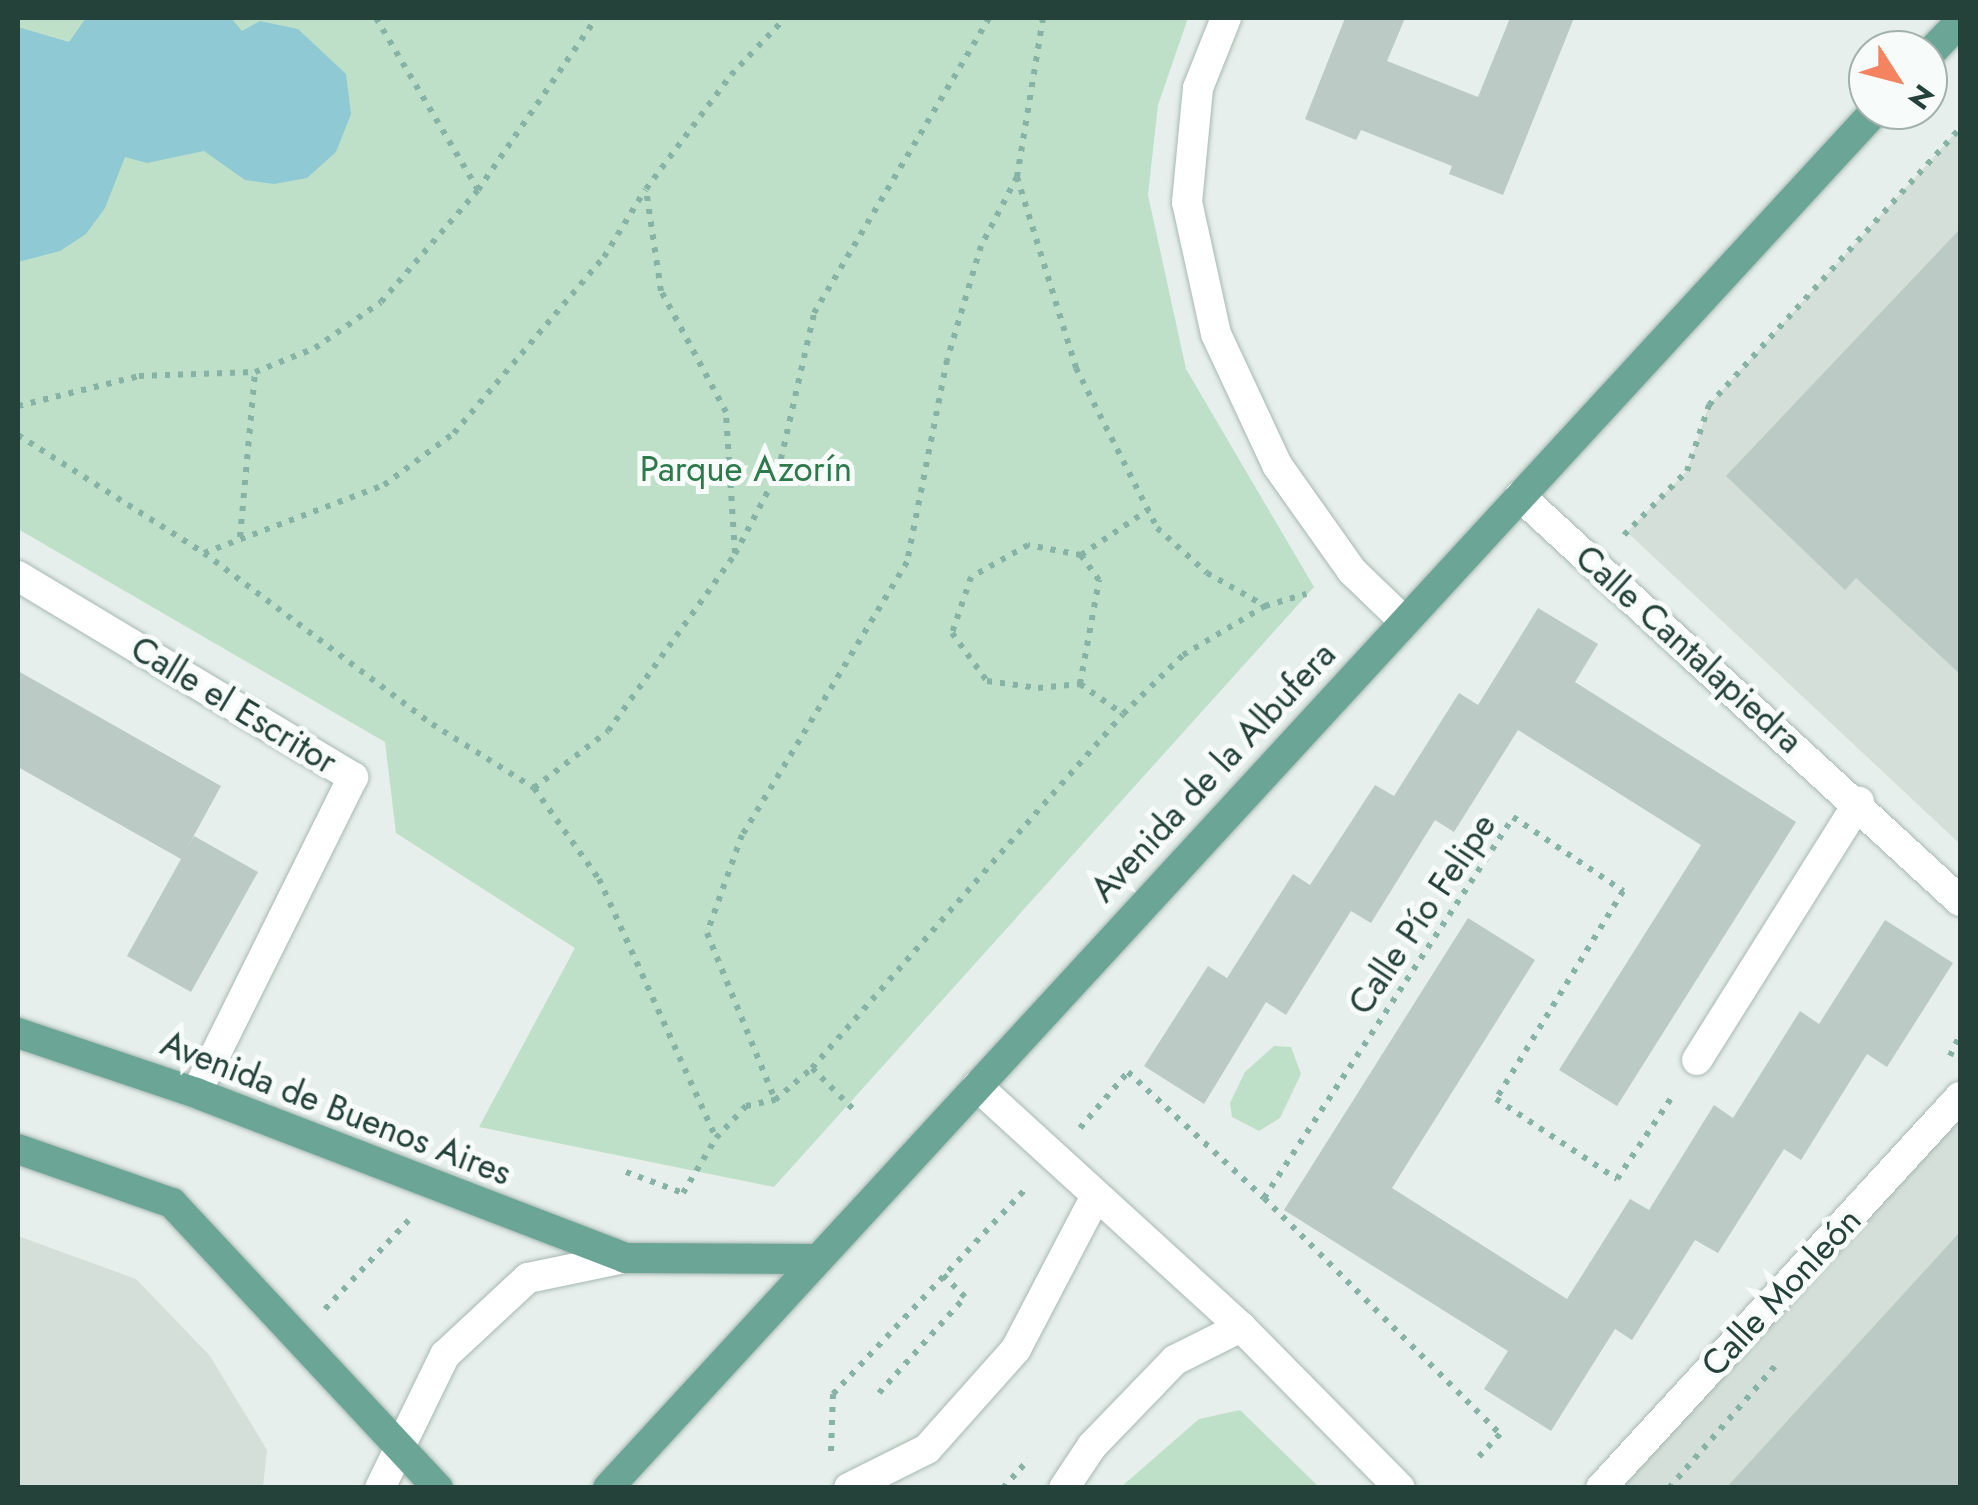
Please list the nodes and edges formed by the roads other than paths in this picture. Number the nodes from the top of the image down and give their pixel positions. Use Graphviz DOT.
graph roads {
  1 [pos="1226,18"];
  2 [pos="1858,130"];
  3 [pos="1520,496"];
  4 [pos="18,576"];
  5 [pos="1403,620"];
  6 [pos="1858,802"];
  7 [pos="1960,902"];
  8 [pos="18,1033"];
  9 [pos="1697,1060"];
  10 [pos="977,1086"];
  11 [pos="196,1093"];
  12 [pos="1960,1097"];
  13 [pos="18,1150"];
  14 [pos="1095,1198"];
  15 [pos="625,1258"];
  16 [pos="817,1260"];
  17 [pos="1241,1327"];
  18 [pos="401,1446"];
  19 [pos="840,1478"];
  20 [pos="380,1488"];
  21 [pos="438,1488"];
  22 [pos="608,1488"];
  23 [pos="1064,1488"];
  24 [pos="1400,1488"];
  25 [pos="1601,1488"];
  1 -- 5 [label="street"];
  2 -- 3 [label="main road, Avenida de la Albufera"];
  3 -- 5 [label="main road, Avenida de la Albufera"];
  3 -- 6 [label="street, Calle Cantalapiedra"];
  4 -- 11 [label="street, Calle el Escritor"];
  5 -- 10 [label="main road, Avenida de la Albufera"];
  6 -- 7 [label="street, Calle Cantalapiedra"];
  6 -- 9 [label="street"];
  8 -- 11 [label="main road, Avenida de Buenos Aires"];
  10 -- 14 [label="street"];
  10 -- 16 [label="main road, Avenida de la Albufera"];
  11 -- 15 [label="main road, Avenida de Buenos Aires"];
  12 -- 25 [label="street, Calle Monleón"];
  13 -- 18 [label="main road"];
  14 -- 17 [label="street"];
  14 -- 19 [label="street"];
  15 -- 16 [label="main road, Avenida de Buenos Aires"];
  15 -- 18 [label="street, Avenida de Buenos Aires"];
  16 -- 22 [label="main road, Avenida de la Albufera"];
  17 -- 23 [label="street"];
  17 -- 24 [label="street"];
  18 -- 20 [label="street, Avenida de Buenos Aires"];
  18 -- 21 [label="main road"];
}
